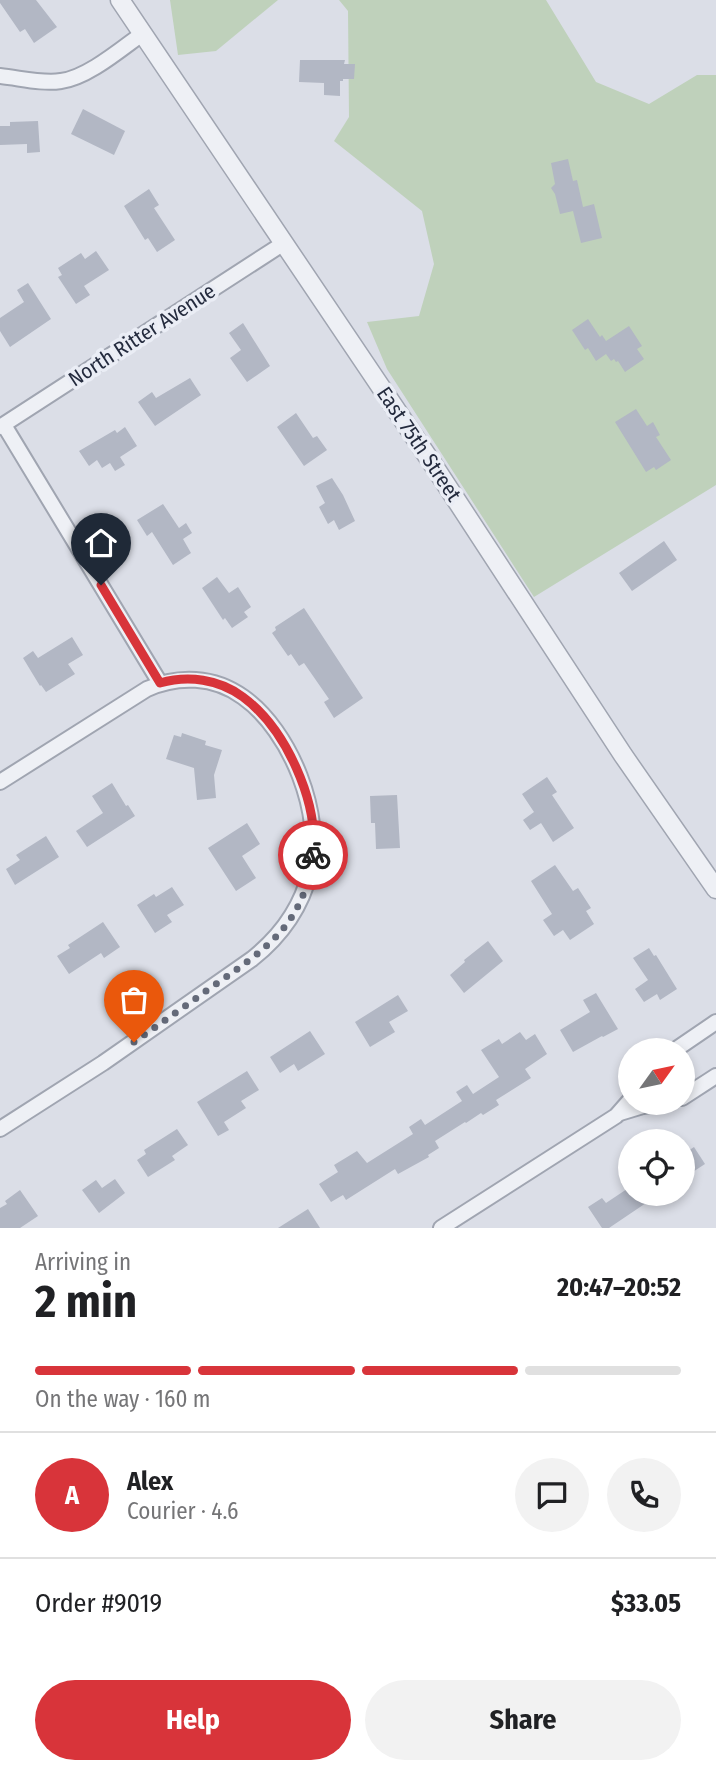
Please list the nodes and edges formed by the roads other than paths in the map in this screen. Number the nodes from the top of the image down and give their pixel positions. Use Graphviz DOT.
graph roads {
  1 [pos="120,0"];
  2 [pos="142,34"];
  3 [pos="0,76"];
  4 [pos="284,243"];
  5 [pos="2,426"];
  6 [pos="160,683"];
  7 [pos="0,782"];
  8 [pos="716,889"];
  9 [pos="716,1022"];
  10 [pos="693,1038"];
  11 [pos="716,1076"];
  12 [pos="695,1090"];
  13 [pos="618,1114"];
  14 [pos="0,1129"];
  15 [pos="441,1228"];
  1 -- 2 [label="street, East 75th Street"];
  2 -- 3 [label="street"];
  2 -- 4 [label="street, East 75th Street"];
  4 -- 5 [label="street, North Ritter Avenue"];
  4 -- 8 [label="street, East 75th Street"];
  5 -- 6 [label="street"];
  6 -- 7 [label="street"];
  6 -- 14 [label="street"];
  9 -- 10 [label="street"];
  11 -- 12 [label="street"];
  13 -- 15 [label="street"];
}
